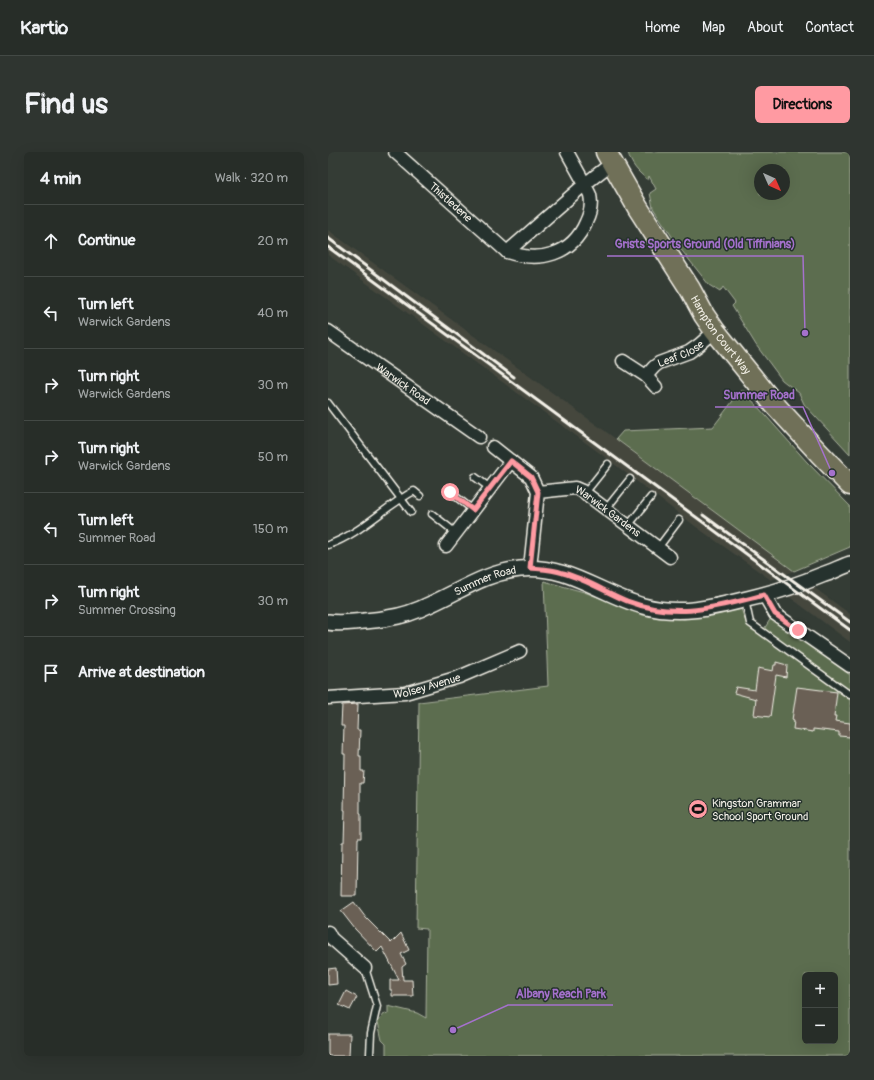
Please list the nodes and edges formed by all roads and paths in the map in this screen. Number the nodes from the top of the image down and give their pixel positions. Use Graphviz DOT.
graph roads {
  1 [pos="395,152"];
  2 [pos="567,152"];
  3 [pos="609,158"];
  4 [pos="585,184"];
  5 [pos="507,252"];
  6 [pos="690,289"];
  7 [pos="328,331"];
  8 [pos="715,331"];
  9 [pos="623,361"];
  10 [pos="646,376"];
  11 [pos="656,387"];
  12 [pos="328,403"];
  13 [pos="479,437"];
  14 [pos="492,447"];
  15 [pos="511,461"];
  16 [pos="608,464"];
  17 [pos="850,467"];
  18 [pos="475,477"];
  19 [pos="630,480"];
  20 [pos="850,485"];
  21 [pos="490,488"];
  22 [pos="450,492"];
  23 [pos="538,492"];
  24 [pos="585,493"];
  25 [pos="420,496"];
  26 [pos="652,497"];
  27 [pos="401,498"];
  28 [pos="606,509"];
  29 [pos="473,510"];
  30 [pos="411,512"];
  31 [pos="432,514"];
  32 [pos="679,520"];
  33 [pos="628,526"];
  34 [pos="456,533"];
  35 [pos="328,544"];
  36 [pos="446,546"];
  37 [pos="658,548"];
  38 [pos="670,557"];
  39 [pos="849,567"];
  40 [pos="530,568"];
  41 [pos="764,595"];
  42 [pos="744,600"];
  43 [pos="328,622"];
  44 [pos="520,651"];
  45 [pos="850,666"];
  46 [pos="850,695"];
  47 [pos="328,698"];
  48 [pos="328,932"];
  49 [pos="365,968"];
  50 [pos="370,1054"];
  1 -- 5 [label="street, Thistledene"];
  2 -- 4 [label="street, Thistledene"];
  3 -- 4 [label="street"];
  3 -- 6 [label="highway, Hampton Court Way"];
  4 -- 5 [label="street"];
  4 -- 5 [label="street, Thistledene"];
  6 -- 8 [label="highway, Hampton Court Way"];
  6 -- 17 [label="highway, Hampton Court Way"];
  7 -- 13 [label="street, Warwick Road"];
  8 -- 10 [label="street, Leaf Close"];
  8 -- 20 [label="highway, Hampton Court Way"];
  9 -- 10 [label="street, Leaf Close"];
  10 -- 11 [label="street, Leaf Close"];
  12 -- 27 [label="lane"];
  14 -- 15 [label="street"];
  15 -- 21 [label="street"];
  15 -- 23 [label="street"];
  16 -- 24 [label="lane"];
  18 -- 21 [label="lane"];
  19 -- 28 [label="lane"];
  21 -- 29 [label="street"];
  22 -- 29 [label="lane"];
  23 -- 24 [label="street, Warwick Gardens"];
  23 -- 40 [label="street"];
  24 -- 28 [label="street, Warwick Gardens"];
  25 -- 27 [label="lane"];
  26 -- 33 [label="lane"];
  27 -- 30 [label="lane"];
  27 -- 35 [label="lane"];
  28 -- 33 [label="street, Warwick Gardens"];
  29 -- 34 [label="street"];
  31 -- 34 [label="lane"];
  32 -- 37 [label="lane"];
  33 -- 37 [label="street, Warwick Gardens"];
  34 -- 36 [label="street"];
  37 -- 38 [label="street, Warwick Gardens"];
  39 -- 41 [label="street, Summer Road"];
  40 -- 42 [label="street, Summer Road"];
  40 -- 43 [label="street, Summer Road"];
  41 -- 42 [label="street, Summer Road"];
  41 -- 45 [label="street"];
  42 -- 46 [label="lane"];
  44 -- 47 [label="street, Wolsey Avenue"];
  48 -- 49 [label="street"];
  49 -- 50 [label="lane"];
}
